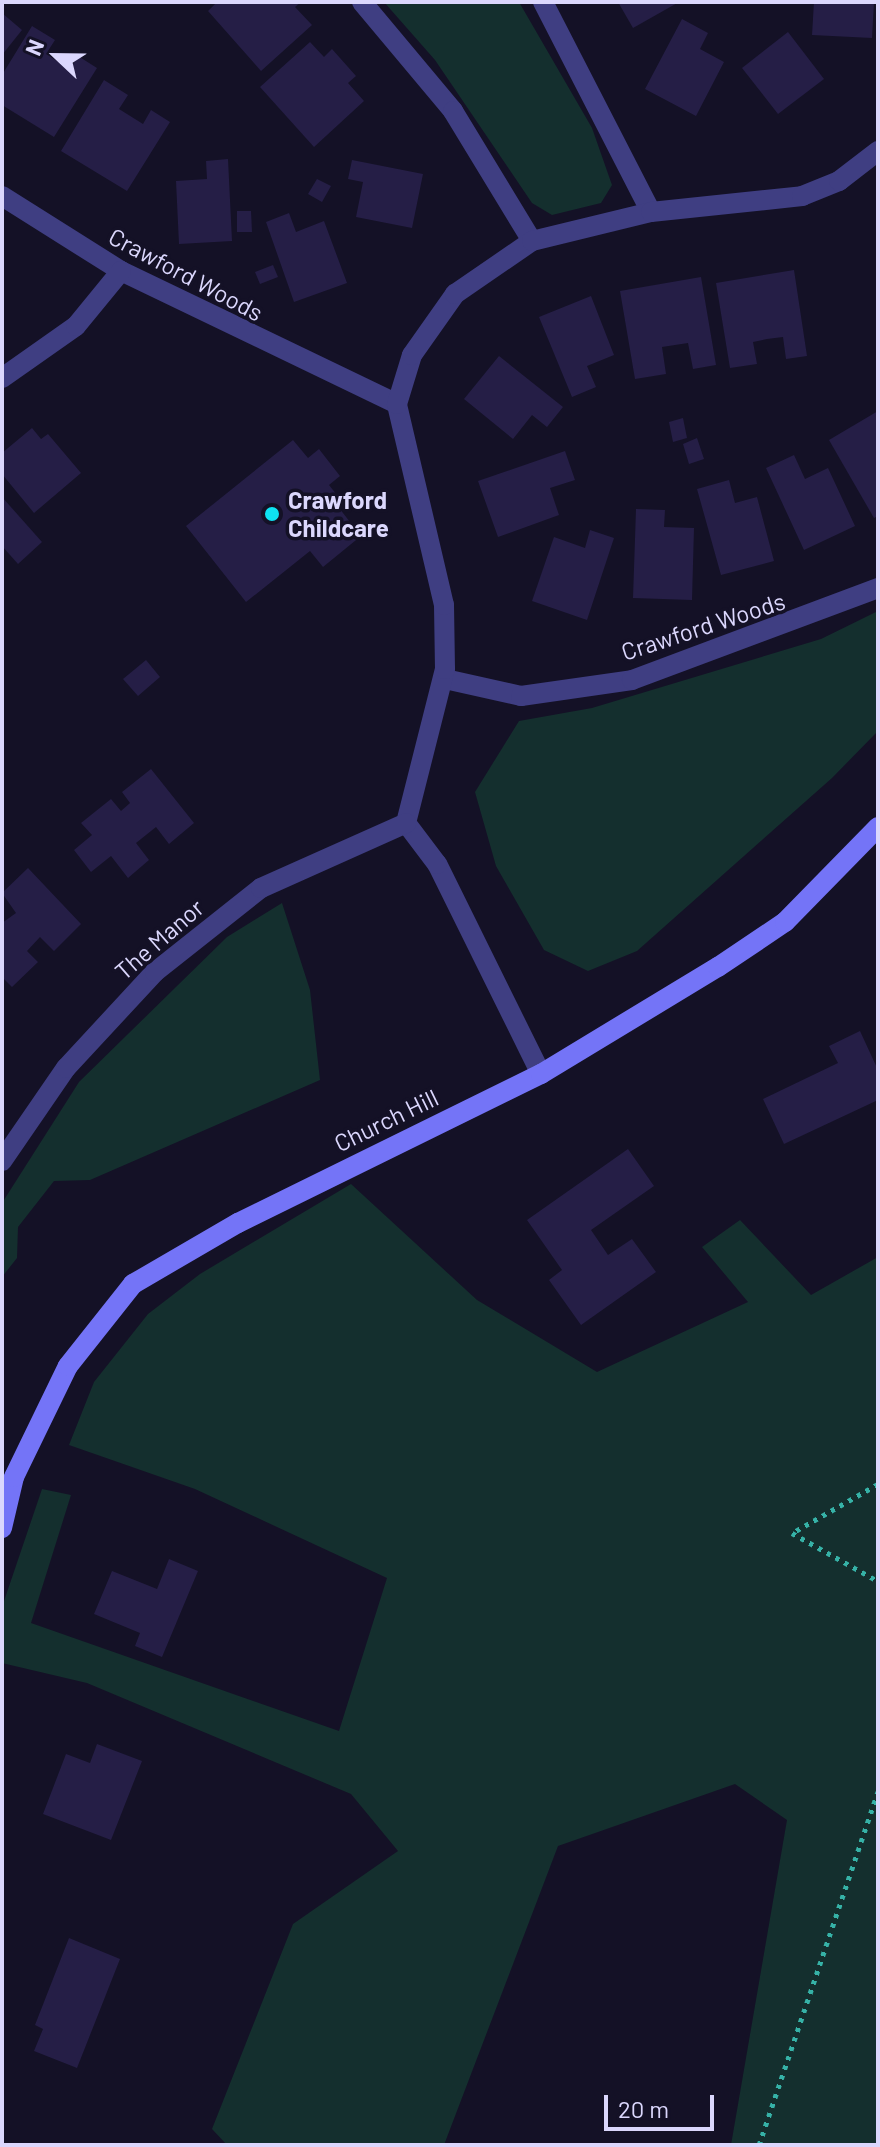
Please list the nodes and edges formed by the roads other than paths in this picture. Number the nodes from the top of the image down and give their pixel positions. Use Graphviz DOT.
graph roads {
  1 [pos="362,2"];
  2 [pos="543,2"];
  3 [pos="878,151"];
  4 [pos="2,196"];
  5 [pos="651,212"];
  6 [pos="532,241"];
  7 [pos="121,271"];
  8 [pos="2,378"];
  9 [pos="397,404"];
  10 [pos="878,588"];
  11 [pos="445,679"];
  12 [pos="406,823"];
  13 [pos="878,827"];
  14 [pos="541,1074"];
  15 [pos="2,1161"];
  16 [pos="2,1528"];
  1 -- 6 [label="street"];
  2 -- 5 [label="street"];
  3 -- 5 [label="street"];
  4 -- 7 [label="street, Crawford Woods"];
  5 -- 6 [label="street"];
  6 -- 9 [label="street"];
  7 -- 8 [label="street"];
  7 -- 9 [label="street, Crawford Woods"];
  9 -- 11 [label="street"];
  10 -- 11 [label="street, Crawford Woods"];
  11 -- 12 [label="street"];
  12 -- 14 [label="street"];
  12 -- 15 [label="street, The Manor"];
  13 -- 14 [label="street, Church Hill"];
  14 -- 16 [label="street, Church Hill"];
}
